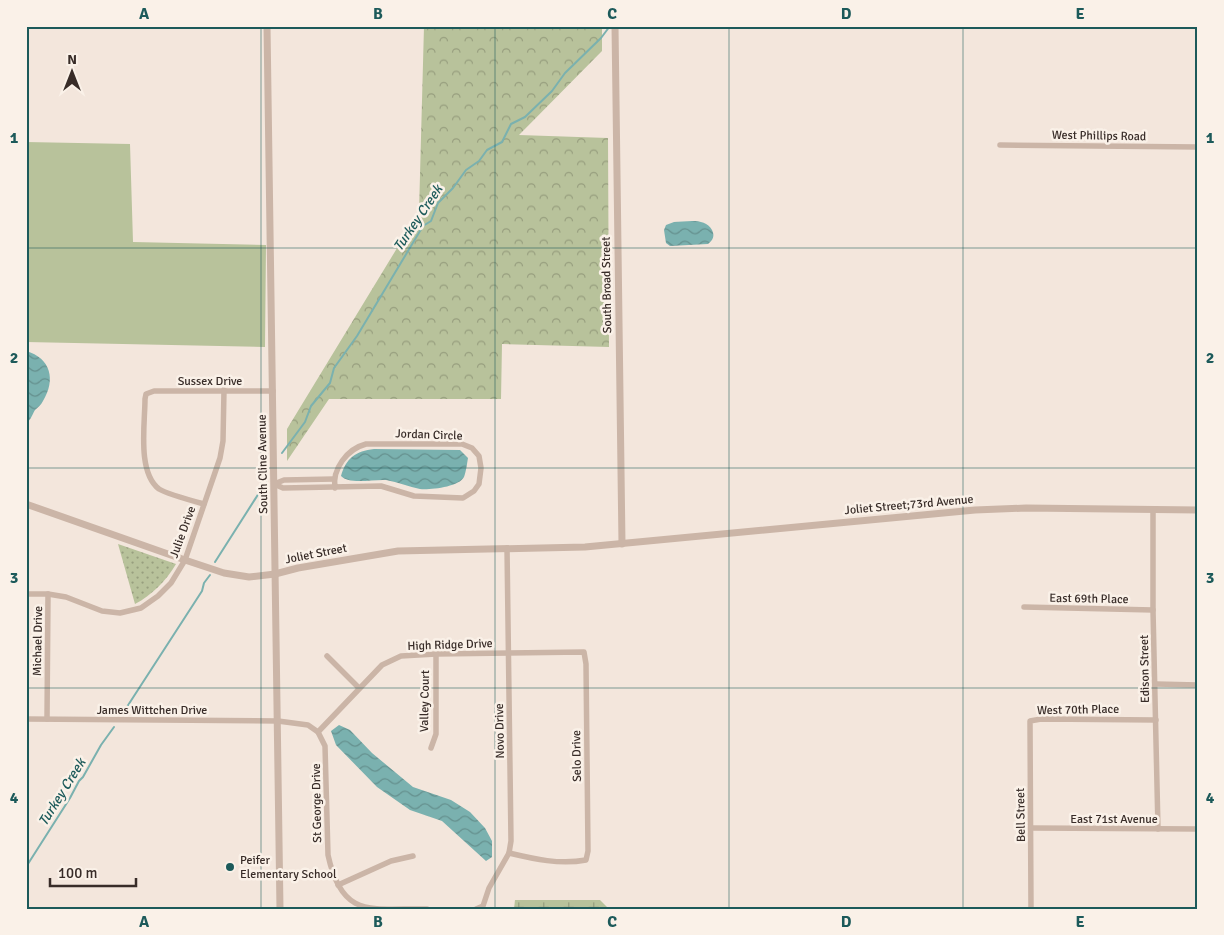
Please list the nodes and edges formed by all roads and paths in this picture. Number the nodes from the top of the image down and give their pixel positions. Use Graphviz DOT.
graph roads {
  1 [pos="267,26"];
  2 [pos="615,26"];
  3 [pos="1000,145"];
  4 [pos="1198,147"];
  5 [pos="224,390"];
  6 [pos="273,391"];
  7 [pos="334,479"];
  8 [pos="274,484"];
  9 [pos="335,488"];
  10 [pos="26,504"];
  11 [pos="204,504"];
  12 [pos="1153,510"];
  13 [pos="1198,510"];
  14 [pos="622,544"];
  15 [pos="507,548"];
  16 [pos="185,560"];
  17 [pos="275,574"];
  18 [pos="26,594"];
  19 [pos="48,594"];
  20 [pos="1024,607"];
  21 [pos="1153,610"];
  22 [pos="584,652"];
  23 [pos="509,653"];
  24 [pos="436,654"];
  25 [pos="327,656"];
  26 [pos="1156,684"];
  27 [pos="1198,685"];
  28 [pos="360,688"];
  29 [pos="26,719"];
  30 [pos="47,719"];
  31 [pos="1030,720"];
  32 [pos="1156,720"];
  33 [pos="278,721"];
  34 [pos="318,732"];
  35 [pos="431,748"];
  36 [pos="1031,828"];
  37 [pos="1158,829"];
  38 [pos="1198,829"];
  39 [pos="509,853"];
  40 [pos="413,856"];
  41 [pos="338,885"];
  42 [pos="280,905"];
  43 [pos="427,909"];
  44 [pos="476,909"];
  45 [pos="1032,909"];
  1 -- 6 [label="street, South Cline Avenue"];
  2 -- 14 [label="street, South Broad Street"];
  3 -- 4 [label="street, West Phillips Road"];
  5 -- 6 [label="street, Sussex Drive"];
  5 -- 11 [label="street, Julie Drive"];
  5 -- 11 [label="street, Sussex Drive"];
  6 -- 8 [label="street, South Cline Avenue"];
  7 -- 8 [label="street"];
  7 -- 9 [label="street"];
  7 -- 9 [label="street, Jordan Circle"];
  8 -- 9 [label="street, Jordan Circle"];
  8 -- 17 [label="street, South Cline Avenue"];
  10 -- 16 [label="street, Joliet Street"];
  11 -- 16 [label="street, Julie Drive"];
  12 -- 13 [label="street, Joliet Street;73rd Avenue"];
  12 -- 14 [label="street, Joliet Street;73rd Avenue"];
  12 -- 21 [label="street, Edison Street"];
  14 -- 15 [label="street, Joliet Street"];
  15 -- 17 [label="street, Joliet Street"];
  15 -- 23 [label="street, Novo Drive"];
  16 -- 17 [label="street, Joliet Street"];
  16 -- 19 [label="street, Julie Drive"];
  17 -- 33 [label="street, South Cline Avenue"];
  18 -- 19 [label="street, Julie Drive"];
  19 -- 30 [label="street, Michael Drive"];
  20 -- 21 [label="street, East 69th Place"];
  21 -- 26 [label="street, Edison Street"];
  22 -- 23 [label="street, High Ridge Drive"];
  22 -- 39 [label="street, Selo Drive"];
  23 -- 24 [label="street, High Ridge Drive"];
  23 -- 39 [label="street, Novo Drive"];
  24 -- 28 [label="street, High Ridge Drive"];
  24 -- 35 [label="street, Valley Court"];
  25 -- 28 [label="street"];
  26 -- 27 [label="street"];
  26 -- 32 [label="street, Edison Street"];
  28 -- 34 [label="street, High Ridge Drive"];
  29 -- 30 [label="street, James Wittchen Drive"];
  30 -- 33 [label="street, James Wittchen Drive"];
  31 -- 32 [label="street, West 70th Place"];
  31 -- 36 [label="street, Bell Street"];
  32 -- 37 [label="street, Edison Street"];
  33 -- 34 [label="street"];
  33 -- 42 [label="street, South Cline Avenue"];
  34 -- 41 [label="street, St George Drive"];
  36 -- 37 [label="street, East 71st Avenue"];
  36 -- 45 [label="street, Bell Street"];
  37 -- 38 [label="street, East 71st Avenue"];
  39 -- 44 [label="street, Novo Drive"];
  40 -- 41 [label="street"];
  41 -- 43 [label="street"];
}
